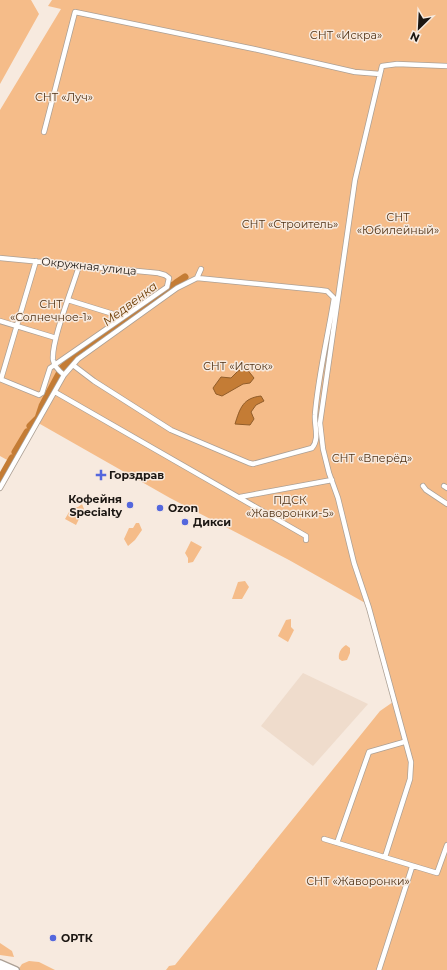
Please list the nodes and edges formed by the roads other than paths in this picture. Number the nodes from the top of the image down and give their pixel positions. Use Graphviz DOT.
graph roads {
  1 [pos="447,66"];
  2 [pos="380,74"];
  3 [pos="44,132"];
  4 [pos="0,258"];
  5 [pos="36,261"];
  6 [pos="80,266"];
  7 [pos="201,269"];
  8 [pos="198,278"];
  9 [pos="68,300"];
  10 [pos="123,317"];
  11 [pos="0,321"];
  12 [pos="18,326"];
  13 [pos="56,338"];
  14 [pos="54,365"];
  15 [pos="73,365"];
  16 [pos="64,375"];
  17 [pos="0,379"];
  18 [pos="55,392"];
  19 [pos="332,480"];
  20 [pos="423,486"];
  21 [pos="0,488"];
  22 [pos="240,497"];
  23 [pos="447,504"];
  24 [pos="306,540"];
  25 [pos="404,742"];
  26 [pos="324,840"];
  27 [pos="337,843"];
  28 [pos="447,845"];
  29 [pos="385,857"];
  30 [pos="412,867"];
  31 [pos="0,963"];
  32 [pos="0,968"];
  33 [pos="6,970"];
  34 [pos="16,970"];
  35 [pos="379,970"];
  1 -- 2 [label="street"];
  2 -- 3 [label="street"];
  2 -- 19 [label="street"];
  4 -- 5 [label="street, Окружная улица"];
  5 -- 6 [label="street, Окружная улица"];
  5 -- 12 [label="street"];
  6 -- 9 [label="street"];
  6 -- 10 [label="street, Окружная улица"];
  7 -- 8 [label="street"];
  8 -- 15 [label="street"];
  8 -- 15 [label="street"];
  9 -- 10 [label="street"];
  9 -- 13 [label="street"];
  10 -- 14 [label="street, Окружная улица"];
  11 -- 12 [label="street"];
  12 -- 13 [label="street"];
  12 -- 17 [label="street"];
  13 -- 14 [label="street"];
  14 -- 16 [label="street"];
  14 -- 17 [label="street, Окружная улица"];
  15 -- 16 [label="street"];
  16 -- 18 [label="street"];
  18 -- 21 [label="street"];
  18 -- 22 [label="street"];
  19 -- 22 [label="street"];
  19 -- 25 [label="street"];
  20 -- 23 [label="street"];
  22 -- 24 [label="street"];
  25 -- 27 [label="street"];
  25 -- 29 [label="street"];
  26 -- 27 [label="street"];
  27 -- 29 [label="street"];
  28 -- 30 [label="street"];
  29 -- 30 [label="street"];
  30 -- 35 [label="street"];
  31 -- 34 [label="main road"];
  32 -- 33 [label="main road"];
}
